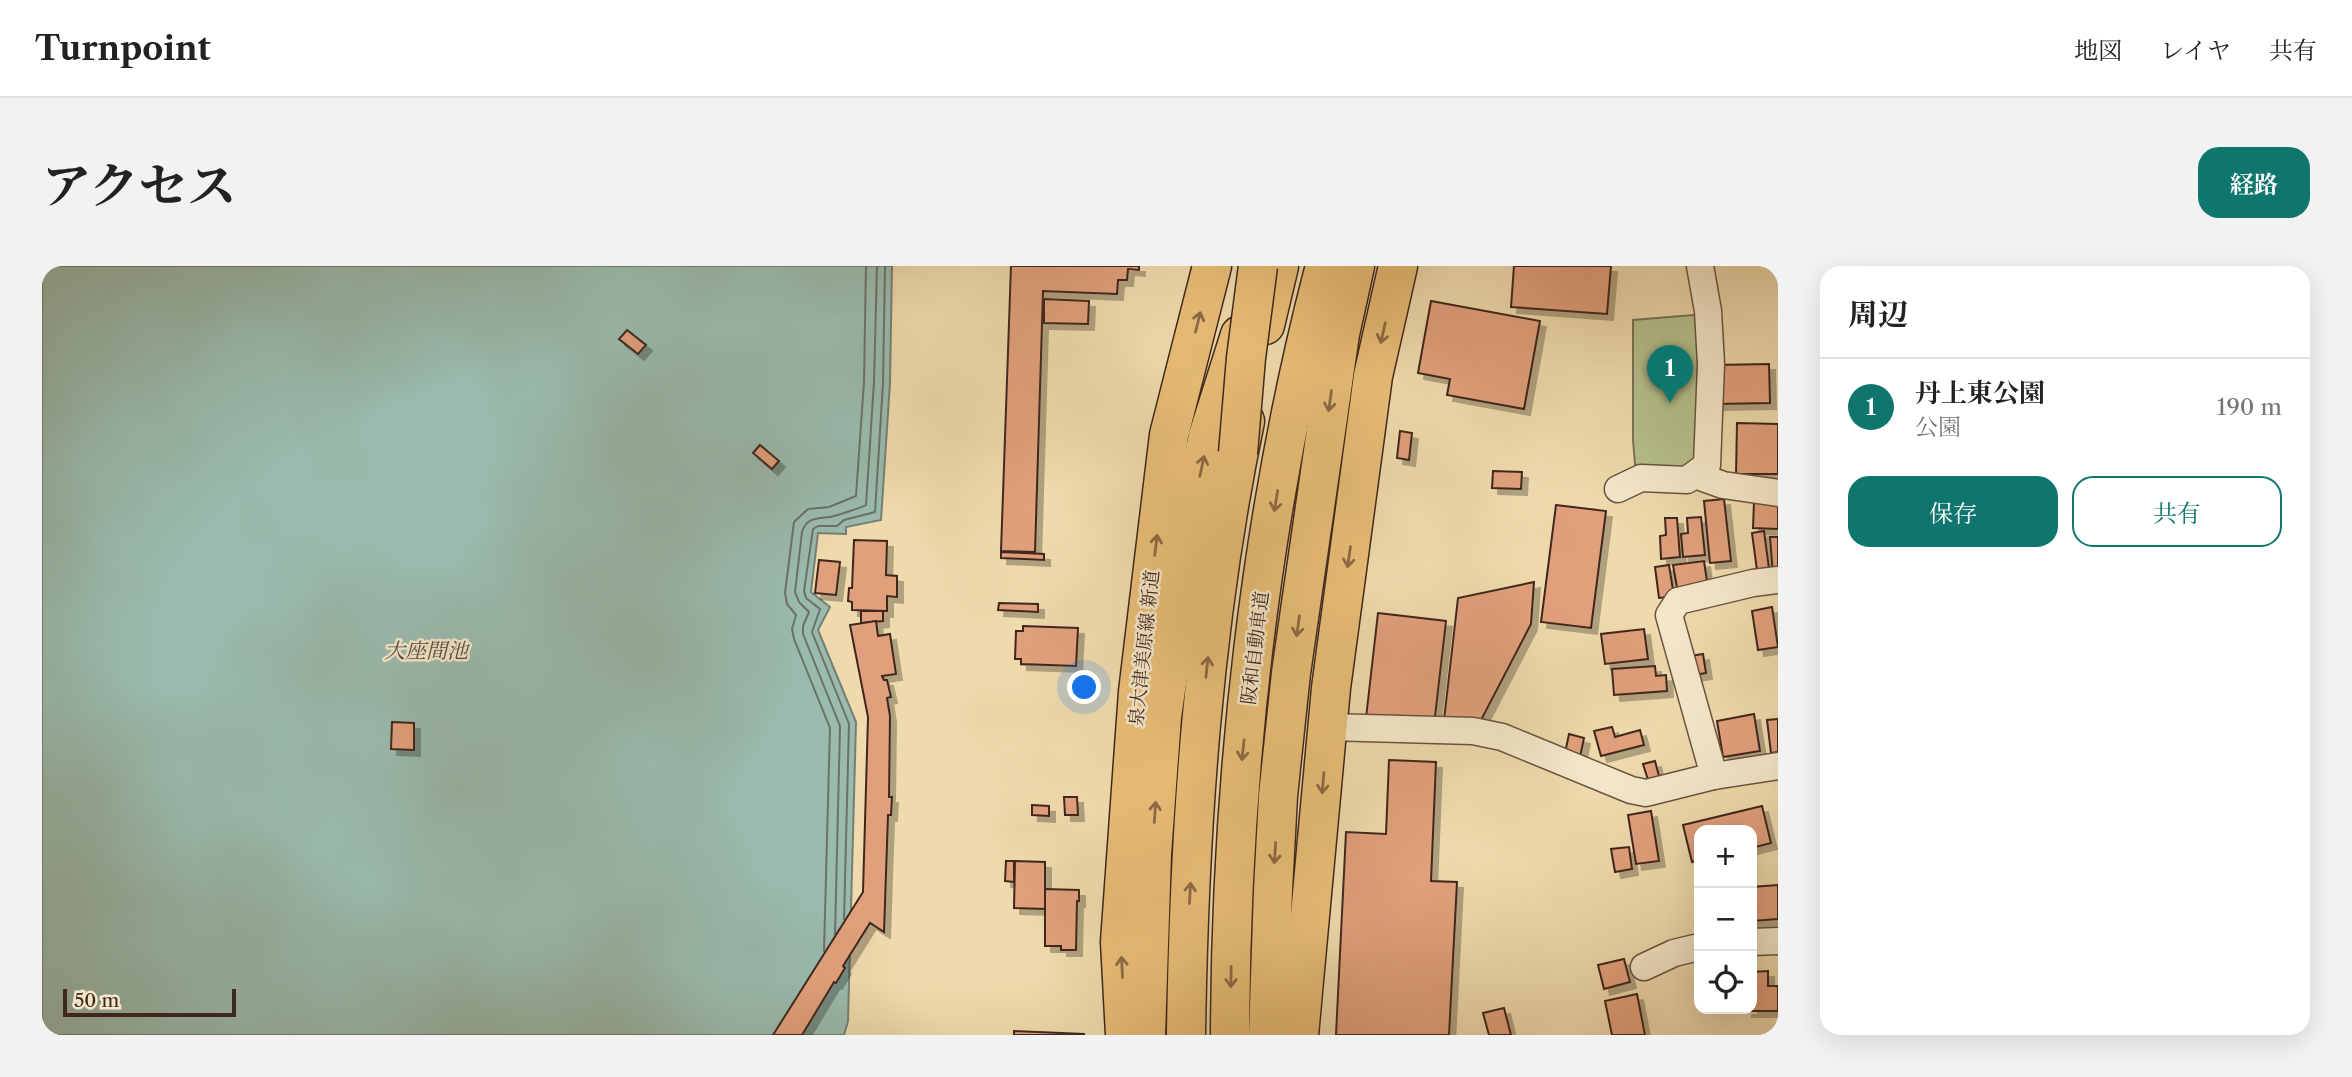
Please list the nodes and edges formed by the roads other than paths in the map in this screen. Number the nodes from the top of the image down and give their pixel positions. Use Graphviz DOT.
graph roads {
  1 [pos="1212,266"];
  2 [pos="1259,266"];
  3 [pos="1279,266"];
  4 [pos="1325,266"];
  5 [pos="1340,266"];
  6 [pos="1355,266"];
  7 [pos="1398,266"];
  8 [pos="1700,266"];
  9 [pos="1238,453"];
  10 [pos="1283,459"];
  11 [pos="1695,475"];
  12 [pos="1618,489"];
  13 [pos="1778,493"];
  14 [pos="1778,580"];
  15 [pos="1328,727"];
  16 [pos="1778,766"];
  17 [pos="1714,776"];
  18 [pos="1778,941"];
  19 [pos="1757,942"];
  20 [pos="1694,948"];
  21 [pos="1644,967"];
  22 [pos="1125,1035"];
  23 [pos="1146,1035"];
  24 [pos="1186,1035"];
  25 [pos="1230,1035"];
  26 [pos="1268,1035"];
  27 [pos="1299,1035"];
  22 -- 1 [label="main road, 泉大津美原線 新道, one-way"];
  2 -- 9 [label="main road, bridge"];
  23 -- 2 [label="main road, one-way"];
  3 -- 9 [label="main road, bridge"];
  4 -- 10 [label="main road, 阪和自動車道"];
  5 -- 10 [label="main road"];
  6 -- 26 [label="main road, one-way"];
  7 -- 15 [label="main road, one-way"];
  8 -- 11 [label="street"];
  24 -- 9 [label="main road, one-way"];
  10 -- 25 [label="main road, 阪和自動車道, one-way"];
  11 -- 12 [label="street"];
  11 -- 13 [label="street"];
  14 -- 17 [label="street"];
  15 -- 17 [label="street"];
  15 -- 27 [label="main road, one-way"];
  16 -- 17 [label="street"];
  18 -- 19 [label="street"];
  20 -- 21 [label="street"];
}
